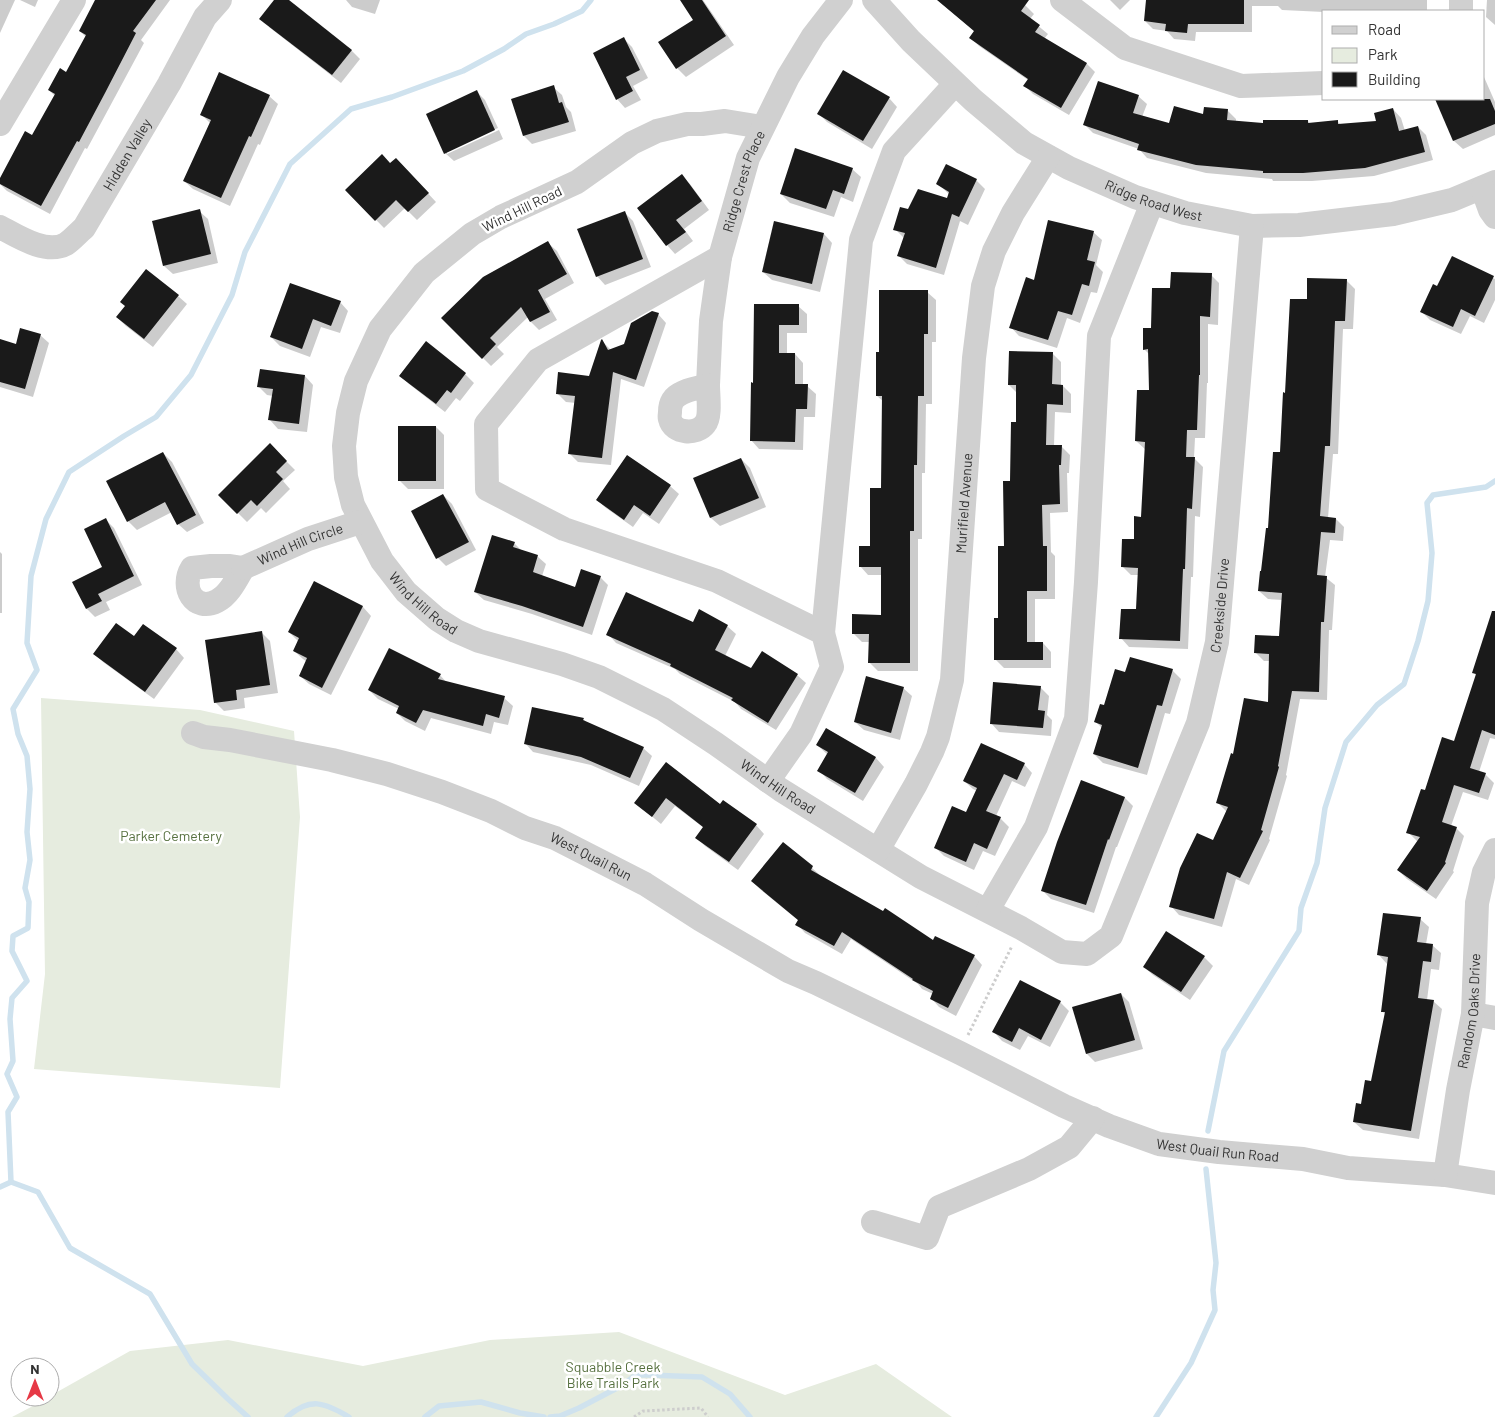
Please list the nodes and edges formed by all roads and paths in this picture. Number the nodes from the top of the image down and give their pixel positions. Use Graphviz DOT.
graph roads {
  1 [pos="74,0"];
  2 [pos="220,0"];
  3 [pos="841,0"];
  4 [pos="874,0"];
  5 [pos="1062,0"];
  6 [pos="1322,83"];
  7 [pos="956,84"];
  8 [pos="0,124"];
  9 [pos="762,127"];
  10 [pos="1048,157"];
  11 [pos="1489,185"];
  12 [pos="1152,203"];
  13 [pos="1495,217"];
  14 [pos="1252,226"];
  15 [pos="0,227"];
  16 [pos="720,257"];
  17 [pos="708,386"];
  18 [pos="360,522"];
  19 [pos="243,568"];
  20 [pos="823,633"];
  21 [pos="193,733"];
  22 [pos="768,781"];
  23 [pos="878,850"];
  24 [pos="1495,850"];
  25 [pos="1488,887"];
  26 [pos="988,910"];
  27 [pos="1021,928"];
  28 [pos="1087,954"];
  29 [pos="1484,1016"];
  30 [pos="960,1053"];
  31 [pos="1093,1118"];
  32 [pos="1445,1175"];
  33 [pos="1495,1183"];
  34 [pos="873,1222"];
  35 [pos="634,1417"];
  36 [pos="708,1417"];
  1 -- 8 [label="street"];
  2 -- 15 [label="street, Hidden Valley"];
  3 -- 9 [label="street, Ridge Crest Place"];
  4 -- 7 [label="street, Ridge Road West"];
  5 -- 6 [label="street"];
  7 -- 10 [label="street, Ridge Road West"];
  7 -- 20 [label="street"];
  9 -- 16 [label="street, Ridge Crest Place"];
  9 -- 18 [label="street, Wind Hill Road"];
  10 -- 12 [label="street, Ridge Road West"];
  10 -- 23 [label="street, Murifield Avenue"];
  11 -- 13 [label="street"];
  11 -- 14 [label="street, Ridge Road West"];
  12 -- 14 [label="street, Ridge Road West"];
  12 -- 26 [label="street"];
  14 -- 28 [label="street, Creekside Drive"];
  16 -- 17 [label="street, Ridge Crest Place"];
  16 -- 20 [label="street"];
  18 -- 19 [label="street, Wind Hill Circle"];
  18 -- 22 [label="street, Wind Hill Road"];
  20 -- 22 [label="street"];
  21 -- 30 [label="street, West Quail Run"];
  22 -- 23 [label="street, Wind Hill Road"];
  23 -- 26 [label="street, Wind Hill Road"];
  24 -- 25 [label="street, Random Oaks Drive"];
  25 -- 29 [label="street, Random Oaks Drive"];
  26 -- 27 [label="street, Wind Hill Road"];
  27 -- 28 [label="street, Wind Hill Road"];
  27 -- 30 [label="path"];
  29 -- 32 [label="street, Random Oaks Drive"];
  30 -- 31 [label="street, West Quail Run Road"];
  31 -- 32 [label="street, West Quail Run Road"];
  31 -- 34 [label="street"];
  32 -- 33 [label="street, West Quail Run Road"];
  35 -- 36 [label="path"];
}
